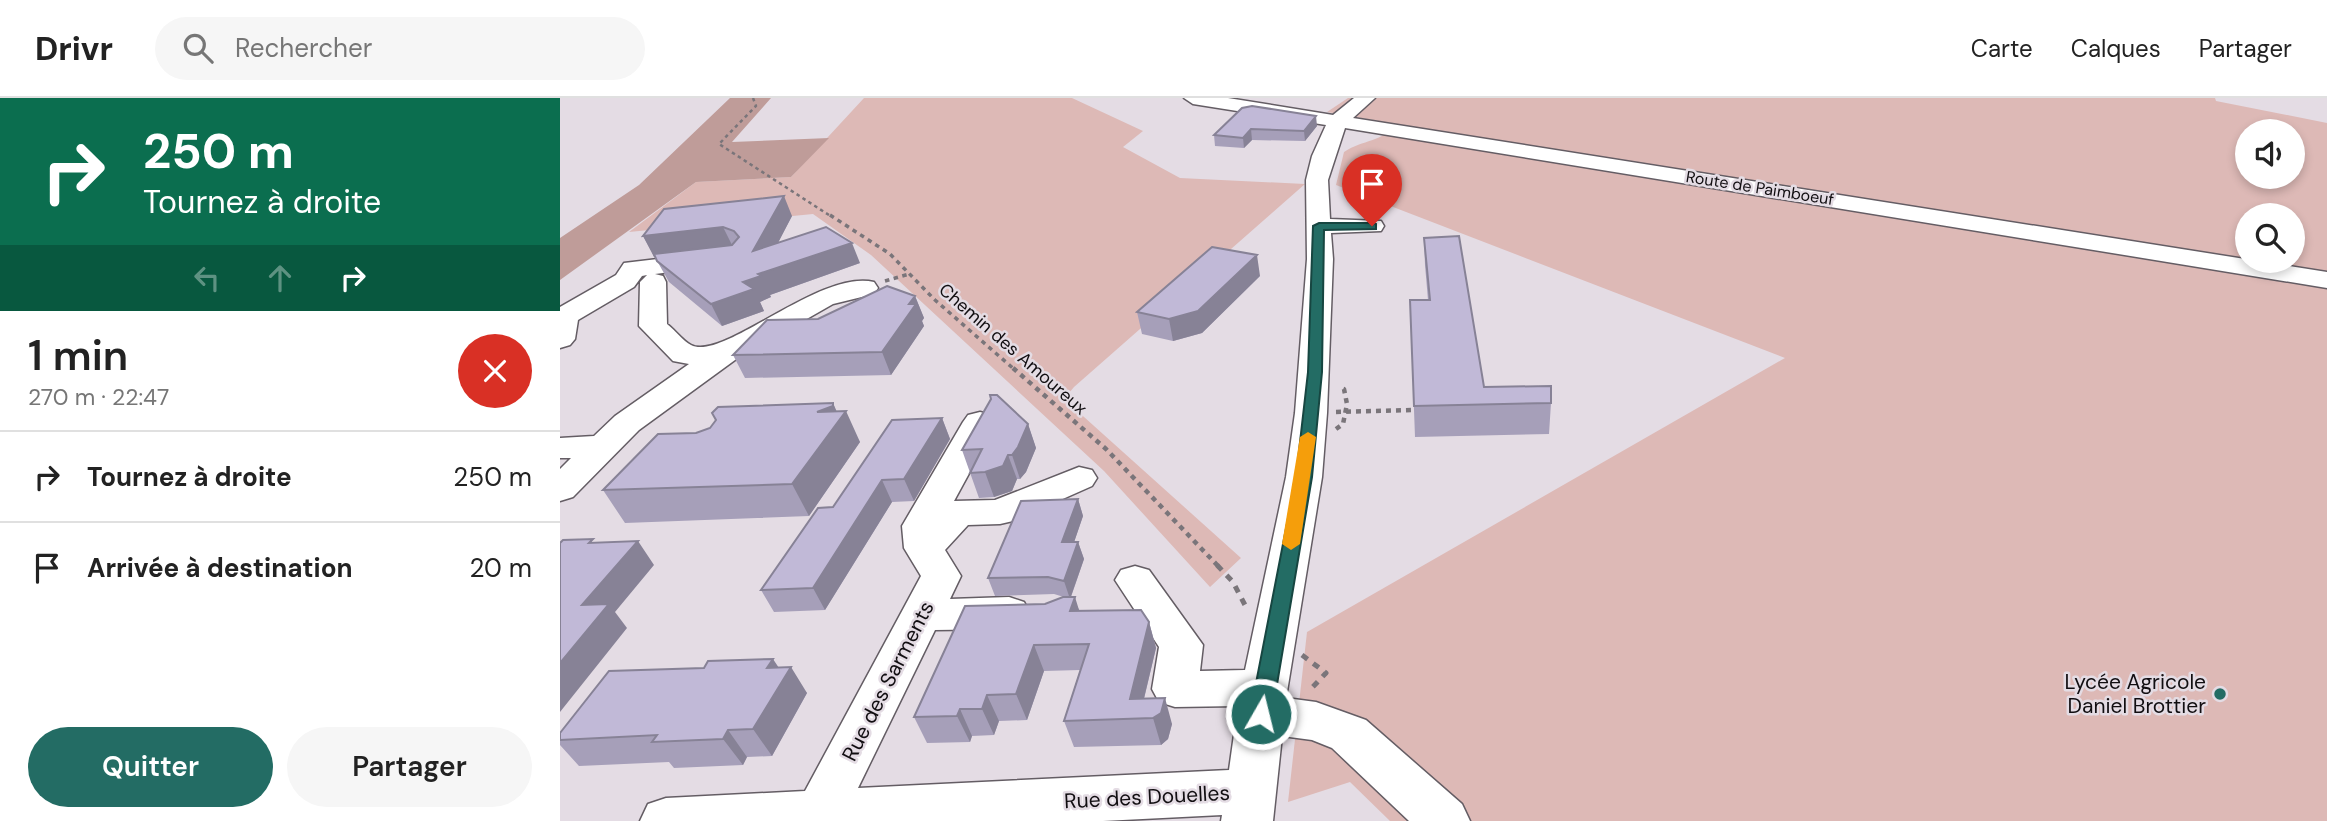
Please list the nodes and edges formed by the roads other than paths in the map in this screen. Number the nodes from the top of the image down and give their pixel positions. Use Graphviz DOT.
graph roads {
  1 [pos="1193,98"];
  2 [pos="1366,98"];
  3 [pos="1384,128"];
  4 [pos="1332,135"];
  5 [pos="1319,226"];
  6 [pos="1372,226"];
  7 [pos="733,258"];
  8 [pos="2327,280"];
  9 [pos="653,282"];
  10 [pos="864,288"];
  11 [pos="560,339"];
  12 [pos="719,357"];
  13 [pos="980,422"];
  14 [pos="560,448"];
  15 [pos="598,451"];
  16 [pos="645,453"];
  17 [pos="1079,478"];
  18 [pos="560,489"];
  19 [pos="924,548"];
  20 [pos="1135,580"];
  21 [pos="1041,612"];
  22 [pos="921,615"];
  23 [pos="1263,701"];
  24 [pos="1248,806"];
  25 [pos="819,815"];
  26 [pos="925,815"];
  27 [pos="666,821"];
  28 [pos="1444,821"];
  1 -- 4 [label="street, Route de Paimboeuf"];
  2 -- 4 [label="street"];
  3 -- 4 [label="street"];
  3 -- 4 [label="street, Route de Paimboeuf"];
  3 -- 8 [label="street, Route de Paimboeuf"];
  4 -- 5 [label="street"];
  5 -- 6 [label="street"];
  5 -- 23 [label="street"];
  7 -- 11 [label="street"];
  9 -- 12 [label="street"];
  10 -- 12 [label="street"];
  12 -- 15 [label="street"];
  13 -- 19 [label="street"];
  14 -- 15 [label="street"];
  15 -- 16 [label="street"];
  15 -- 18 [label="street"];
  17 -- 19 [label="street"];
  19 -- 22 [label="street, Rue des Sarments"];
  20 -- 23 [label="street"];
  21 -- 22 [label="street"];
  22 -- 25 [label="street, Rue des Sarments"];
  23 -- 24 [label="street"];
  23 -- 28 [label="street"];
  24 -- 26 [label="street, Rue des Douelles"];
  25 -- 26 [label="street, Rue des Douelles"];
  25 -- 27 [label="street, Rue des Douelles"];
}
